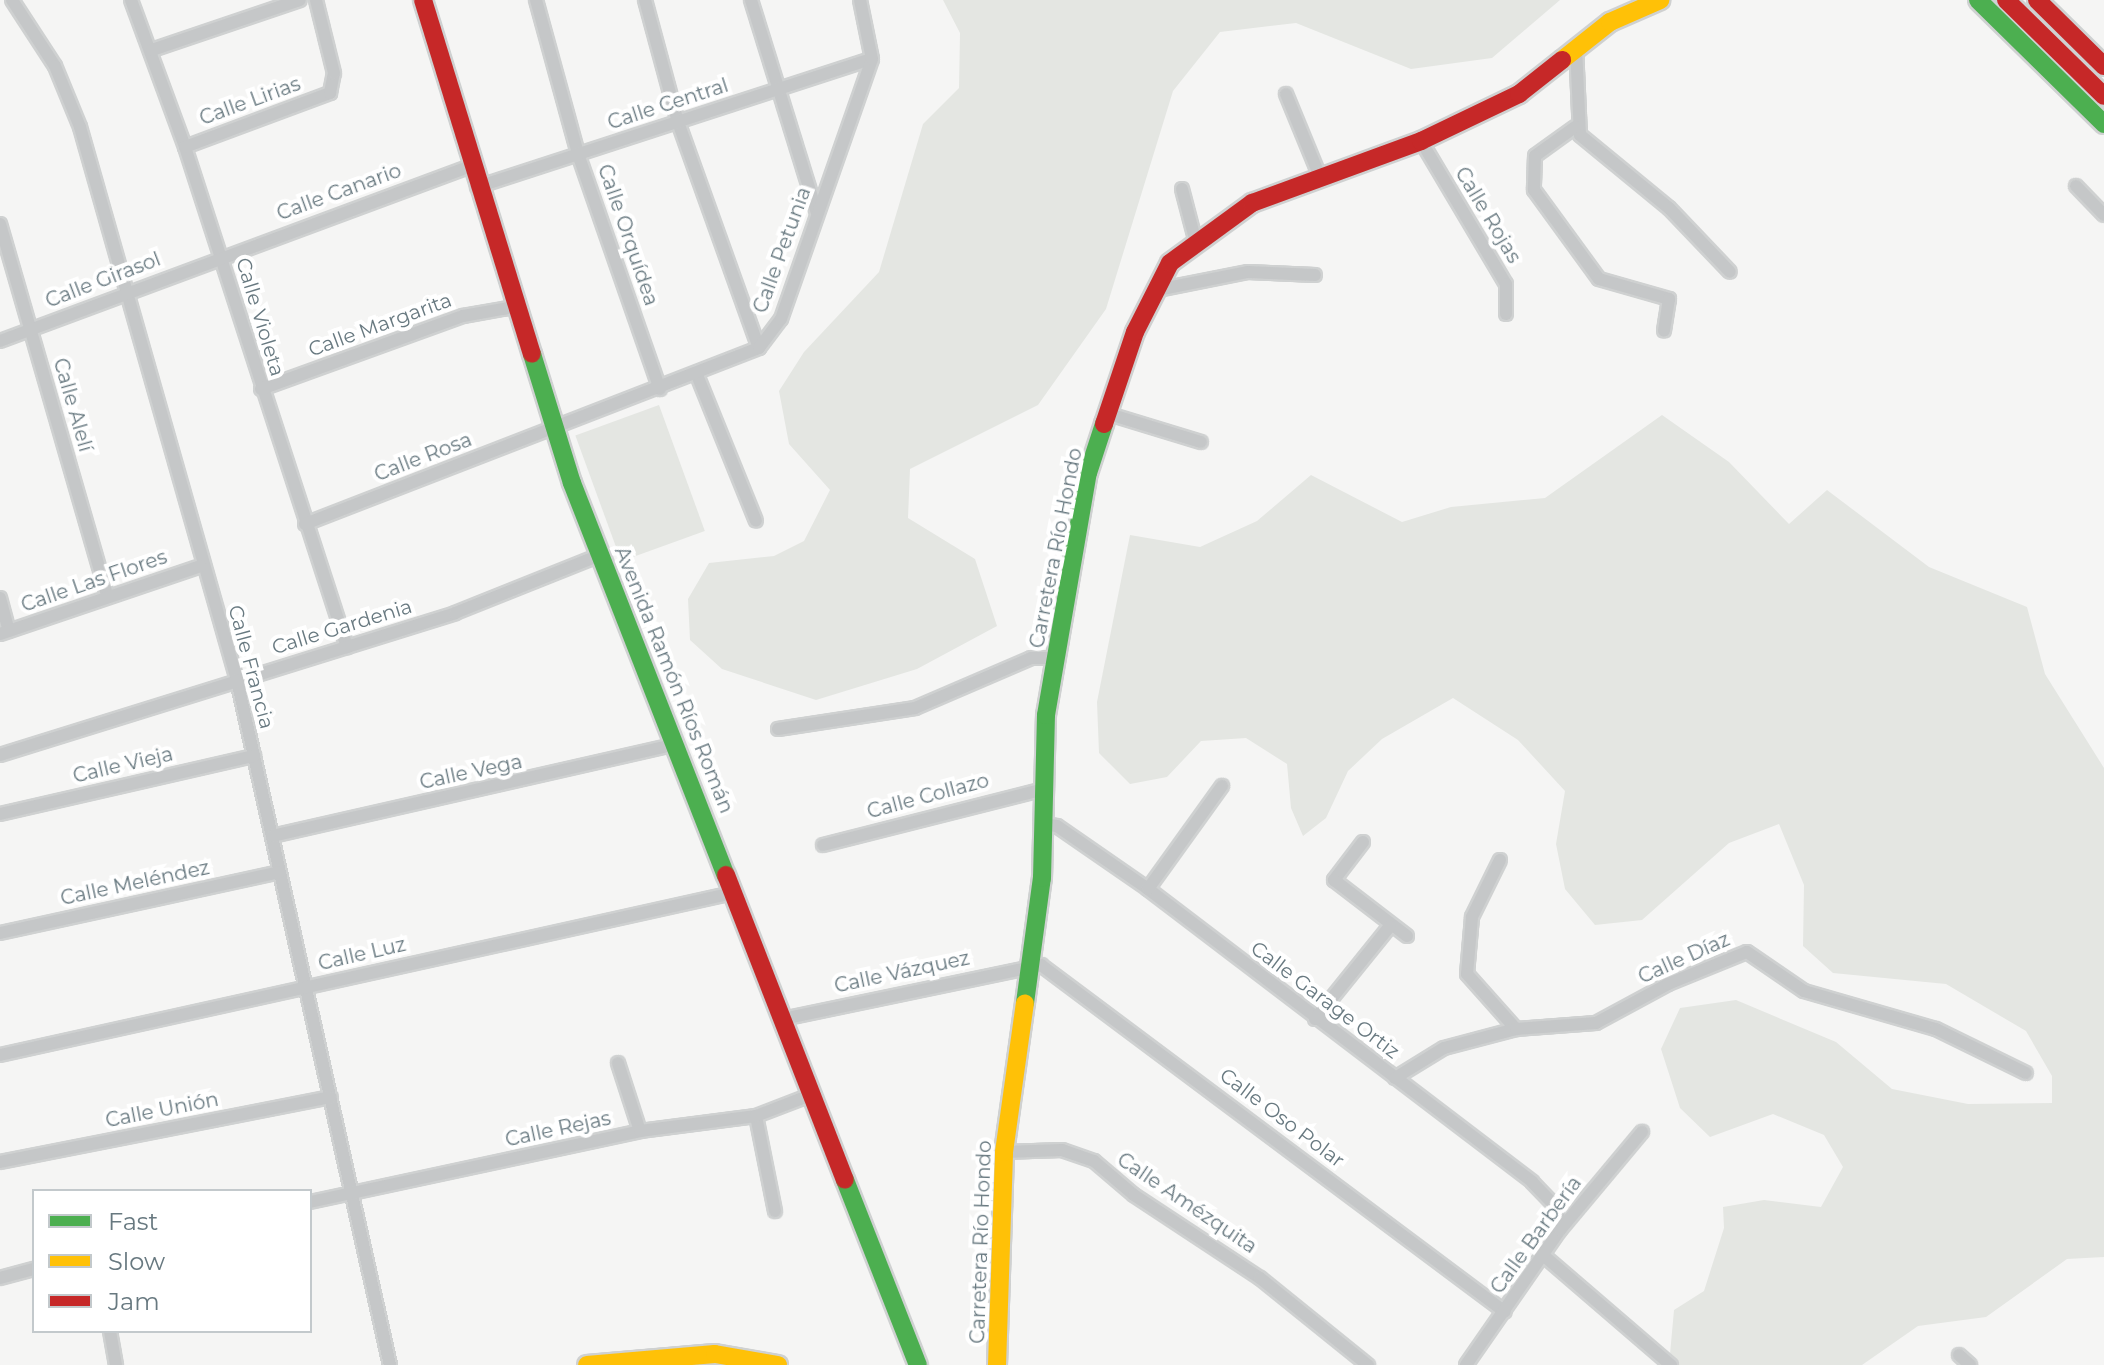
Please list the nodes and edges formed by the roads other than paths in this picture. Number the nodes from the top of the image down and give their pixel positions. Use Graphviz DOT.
graph roads {
  1 [pos="12,0"];
  2 [pos="131,0"];
  3 [pos="300,0"];
  4 [pos="316,0"];
  5 [pos="423,0"];
  6 [pos="536,0"];
  7 [pos="645,0"];
  8 [pos="751,0"];
  9 [pos="860,0"];
  10 [pos="1660,0"];
  11 [pos="1978,0"];
  12 [pos="2006,0"];
  13 [pos="2037,0"];
  14 [pos="1576,47"];
  15 [pos="152,50"];
  16 [pos="872,59"];
  17 [pos="2104,66"];
  18 [pos="777,89"];
  19 [pos="1286,94"];
  20 [pos="2104,96"];
  21 [pos="678,122"];
  22 [pos="2104,124"];
  23 [pos="1575,127"];
  24 [pos="1421,141"];
  25 [pos="185,147"];
  26 [pos="578,154"];
  27 [pos="471,166"];
  28 [pos="1320,177"];
  29 [pos="2076,186"];
  30 [pos="477,187"];
  31 [pos="1182,189"];
  32 [pos="817,213"];
  33 [pos="2104,215"];
  34 [pos="0,224"];
  35 [pos="1195,239"];
  36 [pos="221,257"];
  37 [pos="1730,272"];
  38 [pos="1315,275"];
  39 [pos="1157,290"];
  40 [pos="125,294"];
  41 [pos="514,307"];
  42 [pos="1506,314"];
  43 [pos="30,329"];
  44 [pos="1664,331"];
  45 [pos="0,341"];
  46 [pos="759,348"];
  47 [pos="697,375"];
  48 [pos="261,389"];
  49 [pos="660,389"];
  50 [pos="1109,414"];
  51 [pos="555,428"];
  52 [pos="1201,442"];
  53 [pos="756,521"];
  54 [pos="305,524"];
  55 [pos="600,555"];
  56 [pos="201,566"];
  57 [pos="108,597"];
  58 [pos="0,598"];
  59 [pos="5,633"];
  60 [pos="347,647"];
  61 [pos="1056,658"];
  62 [pos="237,680"];
  63 [pos="778,729"];
  64 [pos="677,744"];
  65 [pos="0,755"];
  66 [pos="254,756"];
  67 [pos="1222,786"];
  68 [pos="1044,789"];
  69 [pos="0,814"];
  70 [pos="1043,824"];
  71 [pos="272,836"];
  72 [pos="1363,842"];
  73 [pos="823,845"];
  74 [pos="1500,860"];
  75 [pos="279,872"];
  76 [pos="1148,889"];
  77 [pos="733,893"];
  78 [pos="1390,926"];
  79 [pos="0,933"];
  80 [pos="1407,936"];
  81 [pos="1031,965"];
  82 [pos="307,987"];
  83 [pos="783,1019"];
  84 [pos="1315,1019"];
  85 [pos="1516,1029"];
  86 [pos="0,1055"];
  87 [pos="618,1063"];
  88 [pos="2026,1073"];
  89 [pos="1395,1078"];
  90 [pos="813,1094"];
  91 [pos="331,1097"];
  92 [pos="756,1116"];
  93 [pos="640,1131"];
  94 [pos="1642,1132"];
  95 [pos="1004,1152"];
  96 [pos="0,1162"];
  97 [pos="352,1193"];
  98 [pos="312,1202"];
  99 [pos="775,1211"];
  100 [pos="1560,1230"];
  101 [pos="1543,1255"];
  102 [pos="32,1270"];
  103 [pos="0,1278"];
  104 [pos="1505,1312"];
  105 [pos="110,1333"];
  106 [pos="1959,1355"];
  107 [pos="614,1362"];
  108 [pos="1472,1363"];
  109 [pos="116,1365"];
  110 [pos="390,1365"];
  111 [pos="587,1365"];
  112 [pos="778,1365"];
  113 [pos="918,1365"];
  114 [pos="997,1365"];
  115 [pos="1368,1365"];
  116 [pos="1671,1365"];
  117 [pos="1970,1365"];
  1 -- 40 [label="street, Calle Francia"];
  2 -- 15 [label="street, Calle Violeta"];
  3 -- 15 [label="street"];
  4 -- 25 [label="street, Calle Lirias"];
  5 -- 27 [label="main road, Avenida Ramón Ríos Román"];
  6 -- 26 [label="street, Calle Orquídea"];
  7 -- 21 [label="street"];
  8 -- 18 [label="street"];
  9 -- 16 [label="street"];
  10 -- 14 [label="main road, Carretera Río Hondo"];
  11 -- 22 [label="main road"];
  12 -- 20 [label="main road"];
  13 -- 17 [label="main road"];
  14 -- 23 [label="street"];
  14 -- 24 [label="main road, Carretera Río Hondo"];
  15 -- 25 [label="street, Calle Violeta"];
  16 -- 18 [label="street, Calle Central"];
  16 -- 32 [label="street, Calle Petunia"];
  18 -- 21 [label="street, Calle Central"];
  18 -- 32 [label="street"];
  19 -- 28 [label="street"];
  21 -- 26 [label="street, Calle Central"];
  21 -- 46 [label="street"];
  23 -- 37 [label="street"];
  23 -- 44 [label="street"];
  24 -- 28 [label="main road, Carretera Río Hondo"];
  24 -- 42 [label="street, Calle Rojas"];
  25 -- 36 [label="street, Calle Violeta"];
  26 -- 30 [label="street, Calle Central"];
  26 -- 49 [label="street, Calle Orquídea"];
  27 -- 30 [label="main road, Avenida Ramón Ríos Román"];
  27 -- 36 [label="street, Calle Canario"];
  28 -- 35 [label="main road, Carretera Río Hondo"];
  29 -- 33 [label="street"];
  30 -- 41 [label="main road, Avenida Ramón Ríos Román"];
  31 -- 35 [label="street"];
  32 -- 46 [label="street, Calle Petunia"];
  34 -- 43 [label="street, Calle Alelí"];
  35 -- 39 [label="main road, Carretera Río Hondo"];
  36 -- 40 [label="street, Calle Girasol"];
  36 -- 48 [label="street, Calle Violeta"];
  38 -- 39 [label="street"];
  39 -- 50 [label="main road, Carretera Río Hondo"];
  40 -- 43 [label="street, Calle Girasol"];
  40 -- 56 [label="street, Calle Francia"];
  41 -- 48 [label="street, Calle Margarita"];
  41 -- 51 [label="main road, Avenida Ramón Ríos Román"];
  43 -- 45 [label="street, Calle Girasol"];
  43 -- 57 [label="street, Calle Alelí"];
  46 -- 47 [label="street"];
  47 -- 49 [label="street"];
  47 -- 53 [label="street"];
  48 -- 54 [label="street, Calle Violeta"];
  49 -- 51 [label="street"];
  50 -- 52 [label="street"];
  50 -- 61 [label="main road, Carretera Río Hondo"];
  51 -- 54 [label="street, Calle Rosa"];
  51 -- 55 [label="main road, Avenida Ramón Ríos Román"];
  54 -- 60 [label="street, Calle Violeta"];
  55 -- 60 [label="street, Calle Gardenia"];
  55 -- 64 [label="main road, Avenida Ramón Ríos Román"];
  56 -- 57 [label="street, Calle Las Flores"];
  56 -- 62 [label="street, Calle Francia"];
  57 -- 59 [label="street, Calle Las Flores"];
  58 -- 59 [label="street"];
  60 -- 62 [label="street, Calle Gardenia"];
  61 -- 63 [label="street"];
  61 -- 68 [label="main road, Carretera Río Hondo"];
  62 -- 65 [label="street, Calle Gardenia"];
  62 -- 66 [label="street, Calle Francia"];
  64 -- 71 [label="street, Calle Vega"];
  64 -- 77 [label="main road, Avenida Ramón Ríos Román"];
  66 -- 69 [label="street, Calle Vieja"];
  66 -- 71 [label="street, Calle Francia"];
  67 -- 76 [label="street"];
  68 -- 70 [label="main road, Carretera Río Hondo"];
  68 -- 73 [label="street, Calle Collazo"];
  70 -- 76 [label="street, Calle Garage Ortiz"];
  70 -- 81 [label="main road, Carretera Río Hondo"];
  71 -- 75 [label="street, Calle Francia"];
  72 -- 78 [label="street"];
  74 -- 85 [label="street"];
  75 -- 79 [label="street, Calle Meléndez"];
  75 -- 82 [label="street, Calle Francia"];
  76 -- 84 [label="street, Calle Garage Ortiz"];
  77 -- 82 [label="street, Calle Luz"];
  77 -- 83 [label="main road, Avenida Ramón Ríos Román"];
  78 -- 80 [label="street"];
  78 -- 84 [label="street"];
  81 -- 83 [label="street, Calle Vázquez"];
  81 -- 95 [label="main road, Carretera Río Hondo"];
  81 -- 104 [label="street, Calle Oso Polar"];
  82 -- 86 [label="street, Calle Luz"];
  82 -- 91 [label="street, Calle Francia"];
  83 -- 90 [label="main road, Avenida Ramón Ríos Román"];
  84 -- 89 [label="street, Calle Garage Ortiz"];
  85 -- 88 [label="street, Calle Díaz"];
  85 -- 89 [label="street, Calle Díaz"];
  87 -- 93 [label="street"];
  89 -- 100 [label="street, Calle Garage Ortiz"];
  90 -- 92 [label="street, Calle Rejas"];
  90 -- 113 [label="main road, Avenida Ramón Ríos Román"];
  91 -- 96 [label="street, Calle Unión"];
  91 -- 97 [label="street, Calle Francia"];
  92 -- 93 [label="street, Calle Rejas"];
  92 -- 99 [label="street"];
  93 -- 97 [label="street, Calle Rejas"];
  94 -- 100 [label="street, Calle Barbería"];
  95 -- 114 [label="main road, Carretera Río Hondo"];
  95 -- 115 [label="street, Calle Amézquita"];
  97 -- 98 [label="street, Calle Rejas"];
  97 -- 110 [label="street, Calle Francia"];
  100 -- 101 [label="street, Calle Barbería"];
  101 -- 104 [label="street, Calle Barbería"];
  101 -- 116 [label="street"];
  102 -- 103 [label="street"];
  104 -- 108 [label="street, Calle Barbería"];
  105 -- 109 [label="street"];
  106 -- 117 [label="street"];
  107 -- 111 [label="main road"];
  107 -- 112 [label="main road"];
}
